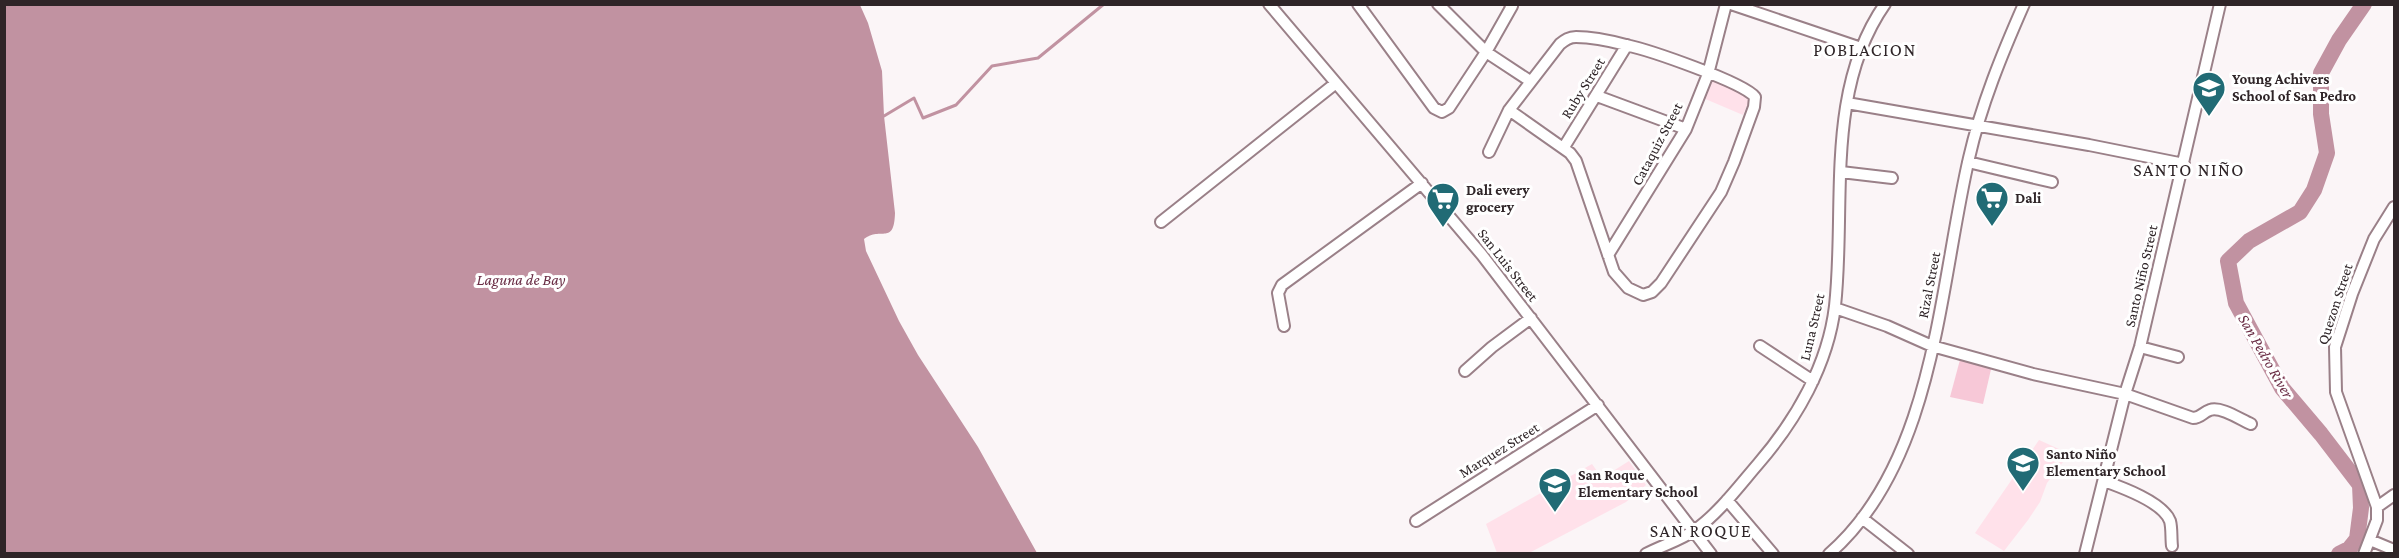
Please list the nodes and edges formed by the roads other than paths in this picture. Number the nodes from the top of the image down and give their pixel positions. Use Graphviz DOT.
graph roads {
  1 [pos="1269,4"];
  2 [pos="1358,4"];
  3 [pos="1438,4"];
  4 [pos="1510,4"];
  5 [pos="1884,4"];
  6 [pos="2024,4"];
  7 [pos="2220,4"];
  8 [pos="1732,5"];
  9 [pos="1627,45"];
  10 [pos="1861,48"];
  11 [pos="1486,52"];
  12 [pos="1708,74"];
  13 [pos="1530,81"];
  14 [pos="1336,83"];
  15 [pos="1597,96"];
  16 [pos="1847,103"];
  17 [pos="1509,110"];
  18 [pos="1977,125"];
  19 [pos="1686,129"];
  20 [pos="1564,147"];
  21 [pos="1490,152"];
  22 [pos="1968,162"];
  23 [pos="2184,164"];
  24 [pos="1841,172"];
  25 [pos="1892,178"];
  26 [pos="2052,182"];
  27 [pos="1422,183"];
  28 [pos="2394,207"];
  29 [pos="1161,222"];
  30 [pos="1608,255"];
  31 [pos="1835,308"];
  32 [pos="1531,318"];
  33 [pos="1284,326"];
  34 [pos="1760,346"];
  35 [pos="1932,346"];
  36 [pos="2140,347"];
  37 [pos="2178,357"];
  38 [pos="1465,371"];
  39 [pos="1813,381"];
  40 [pos="2125,394"];
  41 [pos="1598,405"];
  42 [pos="2251,424"];
  43 [pos="2104,481"];
  44 [pos="2393,496"];
  45 [pos="1727,500"];
  46 [pos="2377,507"];
  47 [pos="1862,518"];
  48 [pos="1416,521"];
  49 [pos="1695,531"];
  50 [pos="2370,540"];
  51 [pos="2172,546"];
  52 [pos="2394,550"];
  53 [pos="1646,554"];
  54 [pos="1711,554"];
  55 [pos="1773,554"];
  56 [pos="1829,554"];
  57 [pos="1908,554"];
  58 [pos="2085,554"];
  59 [pos="2364,554"];
  1 -- 14 [label="street, San Luis Street"];
  2 -- 11 [label="street"];
  3 -- 11 [label="street"];
  4 -- 11 [label="street"];
  5 -- 10 [label="street, Luna Street"];
  6 -- 18 [label="street, Rizal Street"];
  7 -- 23 [label="street, Santo Niño Street"];
  8 -- 10 [label="street"];
  8 -- 12 [label="street, Cataquiz Street"];
  9 -- 12 [label="street"];
  9 -- 13 [label="street"];
  9 -- 15 [label="street, Ruby Street"];
  10 -- 16 [label="street, Luna Street"];
  11 -- 13 [label="street"];
  12 -- 19 [label="street, Cataquiz Street"];
  12 -- 30 [label="street"];
  13 -- 17 [label="street"];
  14 -- 27 [label="street, San Luis Street"];
  14 -- 29 [label="street"];
  15 -- 19 [label="street"];
  15 -- 20 [label="street, Ruby Street"];
  16 -- 18 [label="street"];
  16 -- 24 [label="street, Luna Street"];
  17 -- 20 [label="street"];
  17 -- 21 [label="street"];
  18 -- 22 [label="street, Rizal Street"];
  18 -- 23 [label="street"];
  19 -- 30 [label="street, Cataquiz Street"];
  20 -- 30 [label="street"];
  22 -- 26 [label="street"];
  22 -- 35 [label="street, Rizal Street"];
  23 -- 36 [label="street, Santo Niño Street"];
  24 -- 25 [label="street"];
  24 -- 31 [label="street, Luna Street"];
  27 -- 32 [label="street, San Luis Street"];
  27 -- 33 [label="street"];
  28 -- 46 [label="street, Quezon Street"];
  31 -- 35 [label="street"];
  31 -- 39 [label="street, Luna Street"];
  32 -- 38 [label="street"];
  32 -- 41 [label="street, San Luis Street"];
  34 -- 39 [label="street"];
  35 -- 40 [label="street"];
  35 -- 47 [label="street, Rizal Street"];
  36 -- 37 [label="street"];
  36 -- 40 [label="street, Santo Niño Street"];
  39 -- 45 [label="street, Luna Street"];
  40 -- 42 [label="street"];
  40 -- 43 [label="street, Santo Niño Street"];
  41 -- 48 [label="street, Marquez Street"];
  41 -- 49 [label="street, San Luis Street"];
  43 -- 51 [label="street"];
  43 -- 58 [label="street, Santo Niño Street"];
  44 -- 46 [label="street"];
  45 -- 49 [label="street, Luna Street"];
  45 -- 55 [label="street"];
  46 -- 50 [label="street"];
  47 -- 56 [label="street, Rizal Street"];
  47 -- 57 [label="street"];
  49 -- 53 [label="street, Luna Street"];
  49 -- 54 [label="street, San Luis Street"];
  50 -- 52 [label="street"];
  50 -- 59 [label="street"];
}
